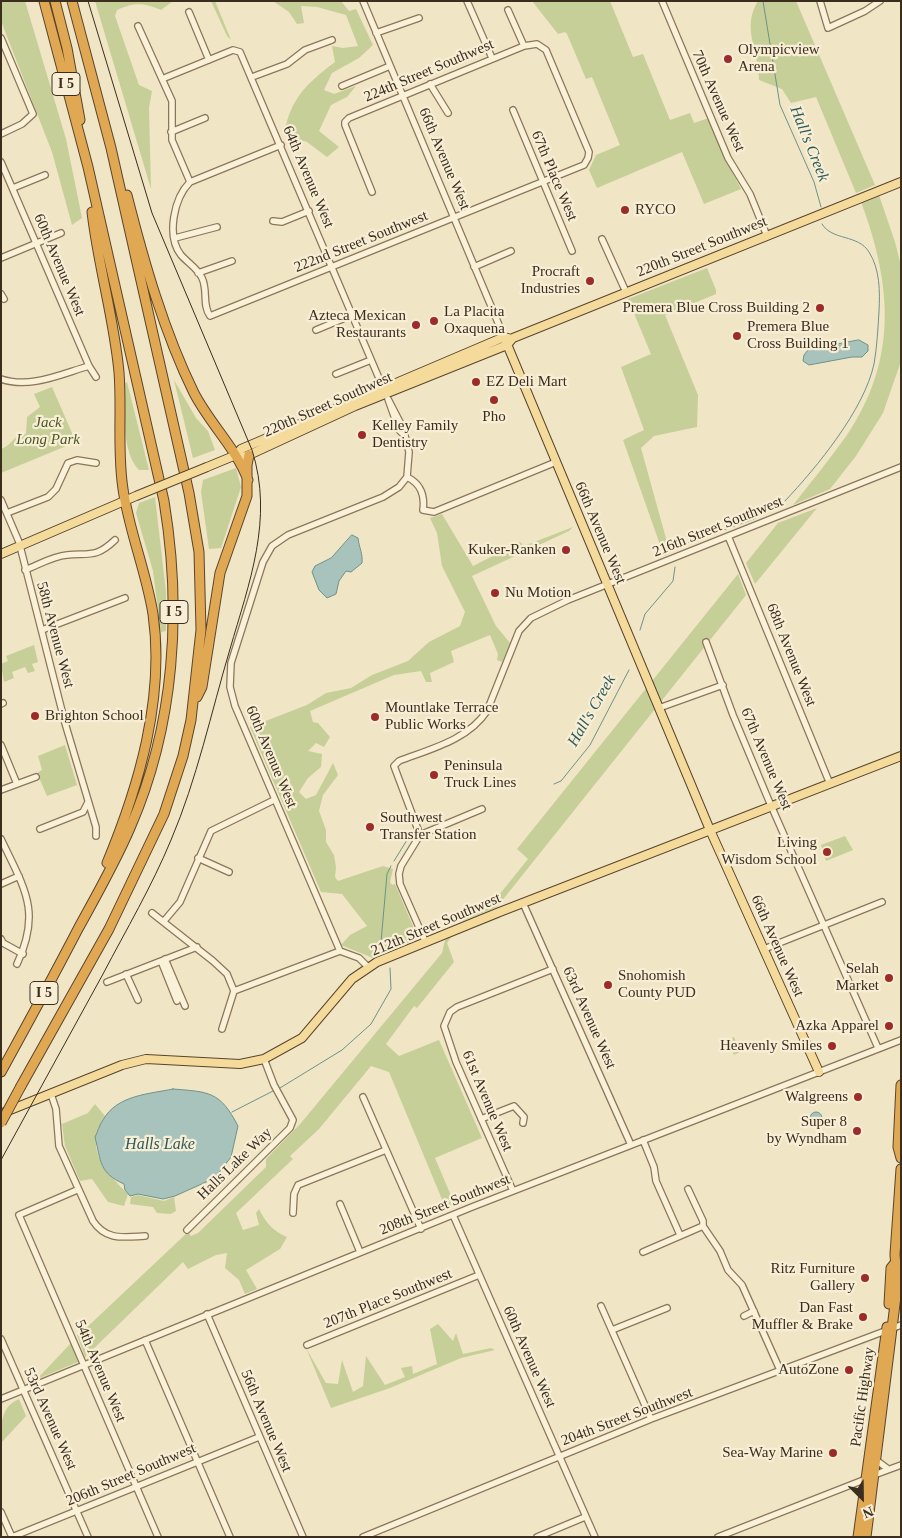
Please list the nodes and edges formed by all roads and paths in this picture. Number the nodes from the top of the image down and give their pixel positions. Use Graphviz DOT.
graph roads {
  1 [pos="44,1"];
  2 [pos="55,1"];
  3 [pos="72,1"];
  4 [pos="363,1"];
  5 [pos="467,1"];
  6 [pos="662,1"];
  7 [pos="820,1"];
  8 [pos="880,1"];
  9 [pos="508,10"];
  10 [pos="189,12"];
  11 [pos="419,18"];
  12 [pos="138,26"];
  13 [pos="376,33"];
  14 [pos="1,38"];
  15 [pos="332,40"];
  16 [pos="524,46"];
  17 [pos="492,58"];
  18 [pos="209,60"];
  19 [pos="390,66"];
  20 [pos="252,77"];
  21 [pos="162,79"];
  22 [pos="430,84"];
  23 [pos="342,86"];
  24 [pos="402,96"];
  25 [pos="513,110"];
  26 [pos="448,113"];
  27 [pos="205,118"];
  28 [pos="171,132"];
  29 [pos="1,134"];
  30 [pos="281,145"];
  31 [pos="111,148"];
  32 [pos="1,162"];
  33 [pos="88,167"];
  34 [pos="45,174"];
  35 [pos="542,181"];
  36 [pos="190,182"];
  37 [pos="901,182"];
  38 [pos="13,188"];
  39 [pos="372,192"];
  40 [pos="309,211"];
  41 [pos="454,219"];
  42 [pos="273,220"];
  43 [pos="217,227"];
  44 [pos="61,233"];
  45 [pos="767,236"];
  46 [pos="175,238"];
  47 [pos="602,239"];
  48 [pos="36,244"];
  49 [pos="511,251"];
  50 [pos="572,252"];
  51 [pos="1,258"];
  52 [pos="232,262"];
  53 [pos="474,267"];
  54 [pos="332,268"];
  55 [pos="198,273"];
  56 [pos="626,292"];
  57 [pos="352,315"];
  58 [pos="316,330"];
  59 [pos="505,341"];
  60 [pos="371,360"];
  61 [pos="89,366"];
  62 [pos="336,374"];
  63 [pos="96,377"];
  64 [pos="1,379"];
  65 [pos="386,393"];
  66 [pos="236,455"];
  67 [pos="249,455"];
  68 [pos="556,462"];
  69 [pos="96,463"];
  70 [pos="901,467"];
  71 [pos="407,478"];
  72 [pos="248,480"];
  73 [pos="1,500"];
  74 [pos="126,500"];
  75 [pos="7,513"];
  76 [pos="728,536"];
  77 [pos="115,540"];
  78 [pos="20,547"];
  79 [pos="1,554"];
  80 [pos="25,570"];
  81 [pos="607,584"];
  82 [pos="125,598"];
  83 [pos="42,630"];
  84 [pos="706,642"];
  85 [pos="723,685"];
  86 [pos="194,704"];
  87 [pos="659,708"];
  88 [pos="1,745"];
  89 [pos="901,756"];
  90 [pos="36,776"];
  91 [pos="17,784"];
  92 [pos="830,784"];
  93 [pos="1,790"];
  94 [pos="274,800"];
  95 [pos="88,802"];
  96 [pos="771,807"];
  97 [pos="482,809"];
  98 [pos="40,829"];
  99 [pos="710,830"];
  100 [pos="420,835"];
  101 [pos="96,836"];
  102 [pos="1,839"];
  103 [pos="198,858"];
  104 [pos="229,872"];
  105 [pos="19,876"];
  106 [pos="1,884"];
  107 [pos="523,902"];
  108 [pos="882,902"];
  109 [pos="152,913"];
  110 [pos="86,914"];
  111 [pos="164,921"];
  112 [pos="825,926"];
  113 [pos="1,939"];
  114 [pos="425,941"];
  115 [pos="197,948"];
  116 [pos="764,949"];
  117 [pos="340,951"];
  118 [pos="22,954"];
  119 [pos="163,960"];
  120 [pos="18,964"];
  121 [pos="368,967"];
  122 [pos="553,969"];
  123 [pos="126,974"];
  124 [pos="107,982"];
  125 [pos="234,991"];
  126 [pos="138,1000"];
  127 [pos="177,1001"];
  128 [pos="185,1006"];
  129 [pos="222,1029"];
  130 [pos="901,1040"];
  131 [pos="878,1048"];
  132 [pos="264,1059"];
  133 [pos="1,1072"];
  134 [pos="819,1072"];
  135 [pos="901,1085"];
  136 [pos="51,1094"];
  137 [pos="363,1097"];
  138 [pos="1,1114"];
  139 [pos="481,1119"];
  140 [pos="900,1119"];
  141 [pos="1,1123"];
  142 [pos="522,1123"];
  143 [pos="900,1139"];
  144 [pos="644,1140"];
  145 [pos="631,1145"];
  146 [pos="386,1150"];
  147 [pos="901,1158"];
  148 [pos="901,1169"];
  149 [pos="688,1189"];
  150 [pos="77,1190"];
  151 [pos="512,1191"];
  152 [pos="340,1204"];
  153 [pos="293,1213"];
  154 [pos="453,1215"];
  155 [pos="703,1226"];
  156 [pos="420,1229"];
  157 [pos="187,1230"];
  158 [pos="680,1235"];
  159 [pos="145,1236"];
  160 [pos="360,1252"];
  161 [pos="643,1252"];
  162 [pos="479,1275"];
  163 [pos="601,1306"];
  164 [pos="667,1308"];
  165 [pos="754,1311"];
  166 [pos="207,1314"];
  167 [pos="744,1316"];
  168 [pos="893,1328"];
  169 [pos="612,1330"];
  170 [pos="1,1339"];
  171 [pos="145,1340"];
  172 [pos="307,1345"];
  173 [pos="84,1365"];
  174 [pos="780,1370"];
  175 [pos="23,1390"];
  176 [pos="1,1399"];
  177 [pos="652,1420"];
  178 [pos="259,1437"];
  179 [pos="559,1456"];
  180 [pos="196,1460"];
  181 [pos="876,1460"];
  182 [pos="901,1465"];
  183 [pos="888,1469"];
  184 [pos="870,1477"];
  185 [pos="137,1486"];
  186 [pos="846,1486"];
  187 [pos="863,1496"];
  188 [pos="77,1511"];
  189 [pos="1,1512"];
  190 [pos="585,1517"];
  191 [pos="12,1537"];
  192 [pos="88,1537"];
  193 [pos="158,1537"];
  194 [pos="230,1537"];
  195 [pos="303,1537"];
  196 [pos="363,1537"];
  197 [pos="536,1537"];
  198 [pos="594,1537"];
  199 [pos="718,1537"];
  200 [pos="858,1537"];
  201 [pos="866,1537"];
  1 -- 33 [label="highway, I 5"];
  2 -- 33 [label="highway"];
  3 -- 31 [label="highway, I 5"];
  4 -- 13 [label="street, 66th Avenue West"];
  5 -- 17 [label="street"];
  6 -- 45 [label="street, 70th Avenue West"];
  7 -- 8 [label="street"];
  9 -- 16 [label="street"];
  10 -- 18 [label="street"];
  11 -- 13 [label="street"];
  12 -- 21 [label="street"];
  13 -- 19 [label="street, 66th Avenue West"];
  14 -- 29 [label="street"];
  15 -- 20 [label="street"];
  16 -- 17 [label="street, 224th Street Southwest"];
  16 -- 35 [label="street, 222nd Street Southwest"];
  17 -- 22 [label="street, 224th Street Southwest"];
  18 -- 20 [label="street, 64th Avenue West"];
  18 -- 21 [label="street"];
  19 -- 23 [label="street"];
  19 -- 24 [label="street, 66th Avenue West"];
  20 -- 30 [label="street, 64th Avenue West"];
  21 -- 28 [label="street"];
  22 -- 24 [label="street, 224th Street Southwest"];
  22 -- 26 [label="street"];
  24 -- 39 [label="street, 224th Street Southwest"];
  24 -- 41 [label="street, 66th Avenue West"];
  25 -- 35 [label="street, 67th Place West"];
  27 -- 28 [label="street"];
  28 -- 36 [label="street"];
  30 -- 36 [label="street"];
  30 -- 40 [label="street, 64th Avenue West"];
  31 -- 66 [label="highway"];
  31 -- 86 [label="highway, I 5"];
  32 -- 38 [label="street, 60th Avenue West"];
  33 -- 74 [label="highway"];
  33 -- 110 [label="highway, I 5"];
  34 -- 38 [label="street"];
  35 -- 41 [label="street, 222nd Street Southwest"];
  35 -- 50 [label="street, 67th Place West"];
  36 -- 46 [label="street"];
  37 -- 45 [label="main road, 220th Street Southwest"];
  38 -- 48 [label="street, 60th Avenue West"];
  40 -- 42 [label="street"];
  40 -- 54 [label="street, 64th Avenue West"];
  41 -- 53 [label="street, 66th Avenue West"];
  41 -- 54 [label="street, 222nd Street Southwest"];
  43 -- 46 [label="street"];
  44 -- 48 [label="street"];
  45 -- 56 [label="main road, 220th Street Southwest"];
  46 -- 55 [label="street"];
  47 -- 56 [label="street"];
  48 -- 51 [label="street"];
  48 -- 61 [label="street, 60th Avenue West"];
  49 -- 53 [label="street"];
  52 -- 55 [label="street"];
  53 -- 59 [label="street, 66th Avenue West"];
  54 -- 55 [label="street, 222nd Street Southwest"];
  54 -- 57 [label="street, 64th Avenue West"];
  56 -- 59 [label="main road, 220th Street Southwest"];
  57 -- 58 [label="street"];
  57 -- 60 [label="street, 64th Avenue West"];
  59 -- 65 [label="main road, 220th Street Southwest"];
  59 -- 68 [label="main road, 66th Avenue West"];
  60 -- 62 [label="street"];
  60 -- 65 [label="street, 64th Avenue West"];
  61 -- 63 [label="street, 60th Avenue West"];
  61 -- 64 [label="street"];
  65 -- 66 [label="main road, 220th Street Southwest"];
  65 -- 67 [label="main road, 220th Street Southwest"];
  65 -- 71 [label="street, 64th Avenue West"];
  66 -- 67 [label="main road, 220th Street Southwest"];
  66 -- 72 [label="highway"];
  66 -- 74 [label="main road, 220th Street Southwest, bridge"];
  67 -- 72 [label="highway"];
  68 -- 71 [label="street"];
  68 -- 81 [label="main road, 66th Avenue West"];
  69 -- 75 [label="street"];
  70 -- 76 [label="street, 216th Street Southwest"];
  71 -- 94 [label="street, 60th Avenue West"];
  72 -- 86 [label="highway"];
  73 -- 75 [label="street, 58th Avenue West"];
  74 -- 78 [label="main road, 220th Street Southwest"];
  74 -- 110 [label="highway"];
  75 -- 78 [label="street, 58th Avenue West"];
  76 -- 81 [label="street, 216th Street Southwest"];
  76 -- 92 [label="street, 68th Avenue West"];
  77 -- 80 [label="street"];
  78 -- 79 [label="main road, 220th Street Southwest"];
  78 -- 80 [label="street, 58th Avenue West"];
  80 -- 83 [label="street, 58th Avenue West"];
  81 -- 87 [label="main road, 66th Avenue West"];
  81 -- 100 [label="street, 216th Street Southwest"];
  82 -- 83 [label="street"];
  83 -- 95 [label="street, 58th Avenue West"];
  84 -- 85 [label="street, 67th Avenue West"];
  85 -- 87 [label="street"];
  85 -- 96 [label="street, 67th Avenue West"];
  86 -- 141 [label="highway, I 5, bridge"];
  87 -- 99 [label="main road, 66th Avenue West"];
  88 -- 91 [label="street"];
  89 -- 92 [label="main road, 212th Street Southwest"];
  90 -- 91 [label="street"];
  91 -- 93 [label="street"];
  92 -- 96 [label="main road, 212th Street Southwest"];
  94 -- 103 [label="street"];
  94 -- 117 [label="street, 60th Avenue West"];
  95 -- 98 [label="street"];
  95 -- 101 [label="street, 58th Avenue West"];
  96 -- 99 [label="main road, 212th Street Southwest"];
  96 -- 112 [label="street, 67th Avenue West"];
  97 -- 100 [label="street"];
  99 -- 107 [label="main road, 212th Street Southwest"];
  99 -- 116 [label="main road, 66th Avenue West"];
  100 -- 114 [label="street"];
  102 -- 105 [label="street"];
  103 -- 104 [label="street"];
  103 -- 111 [label="street"];
  105 -- 106 [label="street"];
  105 -- 118 [label="street"];
  107 -- 114 [label="main road, 212th Street Southwest"];
  107 -- 122 [label="street, 63rd Avenue West"];
  108 -- 112 [label="street"];
  109 -- 111 [label="street"];
  110 -- 133 [label="highway, I 5"];
  111 -- 115 [label="street"];
  112 -- 116 [label="street"];
  112 -- 131 [label="street, 67th Avenue West"];
  113 -- 118 [label="street"];
  114 -- 121 [label="main road, 212th Street Southwest"];
  115 -- 119 [label="street"];
  115 -- 125 [label="street"];
  116 -- 134 [label="main road, 66th Avenue West"];
  117 -- 121 [label="street"];
  117 -- 125 [label="street"];
  118 -- 120 [label="street"];
  119 -- 123 [label="street"];
  119 -- 127 [label="street"];
  119 -- 128 [label="street"];
  121 -- 132 [label="main road, 212th Street Southwest"];
  122 -- 139 [label="street, 61st Avenue West"];
  122 -- 145 [label="street, 63rd Avenue West"];
  123 -- 124 [label="street"];
  123 -- 126 [label="street"];
  125 -- 129 [label="street"];
  130 -- 131 [label="street, 208th Street Southwest"];
  131 -- 134 [label="street, 208th Street Southwest"];
  132 -- 136 [label="main road, 212th Street Southwest"];
  132 -- 157 [label="street, Halls Lake Way"];
  134 -- 144 [label="street, 208th Street Southwest"];
  135 -- 140 [label="highway"];
  136 -- 138 [label="main road, 212th Street Southwest"];
  136 -- 150 [label="street"];
  137 -- 146 [label="street"];
  139 -- 142 [label="street"];
  139 -- 151 [label="street, 61st Avenue West"];
  140 -- 143 [label="highway"];
  143 -- 147 [label="highway"];
  144 -- 145 [label="street, 208th Street Southwest"];
  144 -- 158 [label="street"];
  145 -- 151 [label="street, 208th Street Southwest"];
  146 -- 153 [label="street"];
  146 -- 156 [label="street"];
  148 -- 168 [label="highway, Pacific Highway"];
  149 -- 155 [label="street"];
  150 -- 159 [label="street"];
  150 -- 173 [label="street, 54th Avenue West"];
  151 -- 154 [label="street, 208th Street Southwest"];
  152 -- 160 [label="street"];
  154 -- 156 [label="street, 208th Street Southwest"];
  154 -- 162 [label="street, 60th Avenue West"];
  155 -- 158 [label="street"];
  155 -- 165 [label="street"];
  156 -- 160 [label="street, 208th Street Southwest"];
  158 -- 161 [label="street"];
  160 -- 166 [label="street, 208th Street Southwest"];
  162 -- 172 [label="street, 207th Place Southwest"];
  162 -- 179 [label="street, 60th Avenue West"];
  163 -- 169 [label="street"];
  164 -- 169 [label="street"];
  165 -- 167 [label="street"];
  165 -- 174 [label="street"];
  166 -- 171 [label="street, 208th Street Southwest"];
  166 -- 178 [label="street, 56th Avenue West"];
  168 -- 174 [label="street, 204th Street Southwest"];
  168 -- 181 [label="highway, Pacific Highway"];
  168 -- 184 [label="highway, Pacific Highway"];
  169 -- 177 [label="street"];
  170 -- 175 [label="street, 53rd Avenue West"];
  171 -- 173 [label="street, 208th Street Southwest"];
  171 -- 180 [label="street"];
  173 -- 175 [label="street, 208th Street Southwest"];
  173 -- 185 [label="street, 54th Avenue West"];
  174 -- 177 [label="street, 204th Street Southwest"];
  175 -- 176 [label="street, 208th Street Southwest"];
  175 -- 188 [label="street, 53rd Avenue West"];
  177 -- 179 [label="street, 204th Street Southwest"];
  178 -- 180 [label="street, 206th Street Southwest"];
  178 -- 195 [label="street, 56th Avenue West"];
  179 -- 190 [label="street, 60th Avenue West"];
  179 -- 196 [label="street, 204th Street Southwest"];
  180 -- 185 [label="street, 206th Street Southwest"];
  180 -- 194 [label="street"];
  181 -- 183 [label="street"];
  181 -- 184 [label="highway, Pacific Highway"];
  182 -- 183 [label="street"];
  183 -- 184 [label="street"];
  184 -- 186 [label="street"];
  184 -- 187 [label="highway, Pacific Highway"];
  184 -- 201 [label="highway, Pacific Highway"];
  185 -- 188 [label="street, 206th Street Southwest"];
  185 -- 193 [label="street, 54th Avenue West"];
  186 -- 187 [label="street"];
  186 -- 199 [label="street"];
  187 -- 200 [label="highway, Pacific Highway"];
  188 -- 191 [label="street, 206th Street Southwest"];
  188 -- 192 [label="street, 53rd Avenue West"];
  189 -- 191 [label="street"];
  190 -- 197 [label="street"];
  190 -- 198 [label="street, 60th Avenue West"];
}
